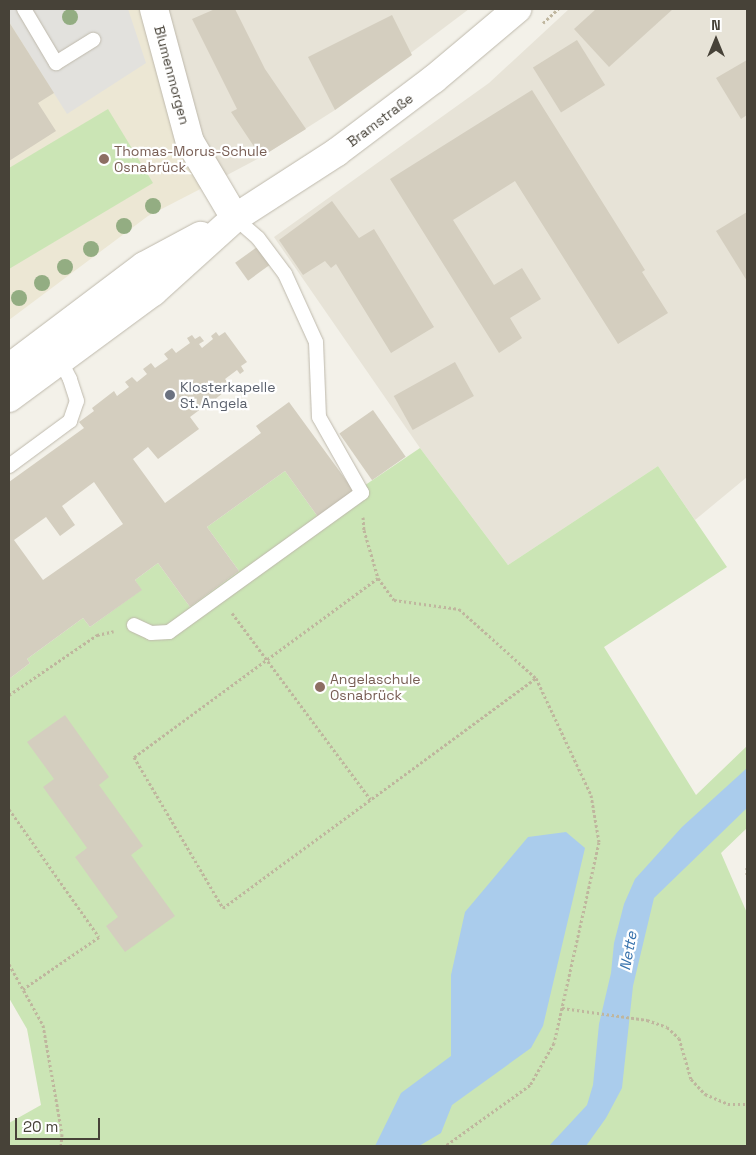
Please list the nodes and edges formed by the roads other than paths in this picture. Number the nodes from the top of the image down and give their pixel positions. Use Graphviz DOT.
graph roads {
  1 [pos="24,9"];
  2 [pos="154,9"];
  3 [pos="516,9"];
  4 [pos="93,40"];
  5 [pos="235,218"];
  6 [pos="54,350"];
  7 [pos="9,368"];
  8 [pos="9,398"];
  9 [pos="9,466"];
  10 [pos="134,625"];
  1 -- 4 [label="lane"];
  2 -- 5 [label="street, Blumenmorgen"];
  3 -- 5 [label="street, Bramstraße"];
  5 -- 6 [label="street, Bramstraße"];
  5 -- 10 [label="lane"];
  6 -- 7 [label="street, Bramstraße"];
  6 -- 8 [label="street, Bramstraße"];
  6 -- 9 [label="lane"];
}
